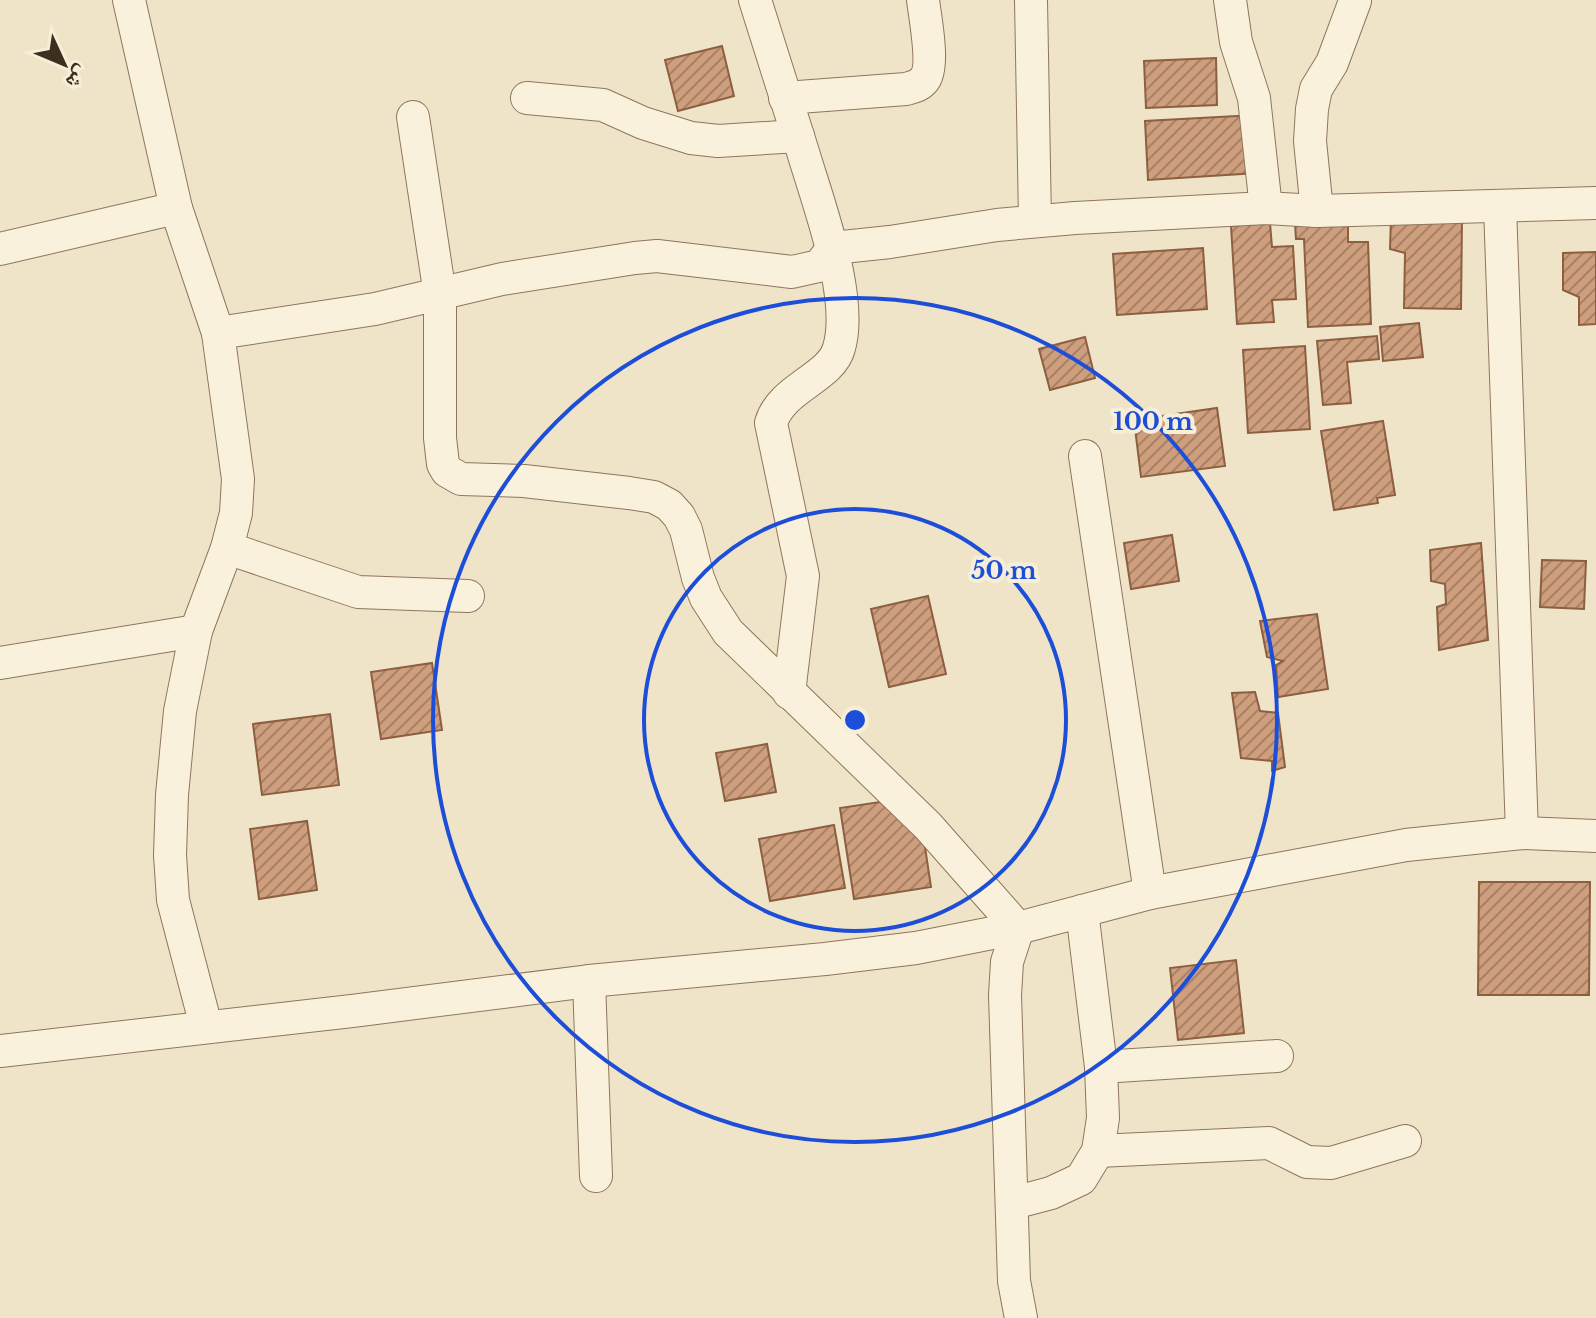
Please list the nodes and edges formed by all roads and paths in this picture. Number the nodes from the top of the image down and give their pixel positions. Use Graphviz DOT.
graph roads {
  1 [pos="129,0"];
  2 [pos="755,0"];
  3 [pos="923,0"];
  4 [pos="1031,0"];
  5 [pos="1230,0"];
  6 [pos="1355,1"];
  7 [pos="527,98"];
  8 [pos="785,98"];
  9 [pos="413,117"];
  10 [pos="798,136"];
  11 [pos="1596,203"];
  12 [pos="1500,206"];
  13 [pos="176,208"];
  14 [pos="1266,208"];
  15 [pos="1317,211"];
  16 [pos="1035,221"];
  17 [pos="833,248"];
  18 [pos="0,249"];
  19 [pos="440,295"];
  20 [pos="218,333"];
  21 [pos="1085,456"];
  22 [pos="227,548"];
  23 [pos="468,596"];
  24 [pos="196,631"];
  25 [pos="0,663"];
  26 [pos="789,693"];
  27 [pos="1522,833"];
  28 [pos="1596,836"];
  29 [pos="1150,893"];
  30 [pos="1082,911"];
  31 [pos="1018,928"];
  32 [pos="589,981"];
  33 [pos="206,1026"];
  34 [pos="0,1051"];
  35 [pos="1277,1056"];
  36 [pos="1101,1067"];
  37 [pos="1405,1141"];
  38 [pos="1098,1151"];
  39 [pos="596,1176"];
  40 [pos="1013,1203"];
  41 [pos="1021,1318"];
  1 -- 13 [label="street"];
  2 -- 8 [label="street"];
  3 -- 8 [label="street"];
  4 -- 16 [label="street"];
  5 -- 14 [label="street"];
  6 -- 15 [label="street"];
  7 -- 10 [label="street"];
  8 -- 10 [label="street"];
  9 -- 19 [label="street"];
  10 -- 17 [label="street"];
  11 -- 12 [label="street"];
  12 -- 15 [label="street"];
  12 -- 27 [label="street"];
  13 -- 18 [label="street"];
  13 -- 20 [label="street"];
  14 -- 15 [label="street"];
  14 -- 16 [label="street"];
  16 -- 17 [label="street"];
  17 -- 19 [label="street"];
  17 -- 26 [label="street"];
  19 -- 20 [label="street"];
  19 -- 26 [label="street"];
  20 -- 22 [label="street"];
  21 -- 29 [label="street"];
  22 -- 23 [label="street"];
  22 -- 24 [label="street"];
  24 -- 25 [label="street"];
  24 -- 33 [label="street"];
  26 -- 31 [label="street"];
  27 -- 28 [label="street"];
  27 -- 29 [label="street"];
  29 -- 30 [label="street"];
  30 -- 31 [label="street"];
  30 -- 36 [label="street"];
  31 -- 32 [label="street"];
  31 -- 40 [label="street"];
  32 -- 33 [label="street"];
  32 -- 39 [label="street"];
  33 -- 34 [label="street"];
  35 -- 36 [label="street"];
  36 -- 38 [label="street"];
  37 -- 38 [label="street"];
  38 -- 40 [label="street"];
  40 -- 41 [label="street"];
}
